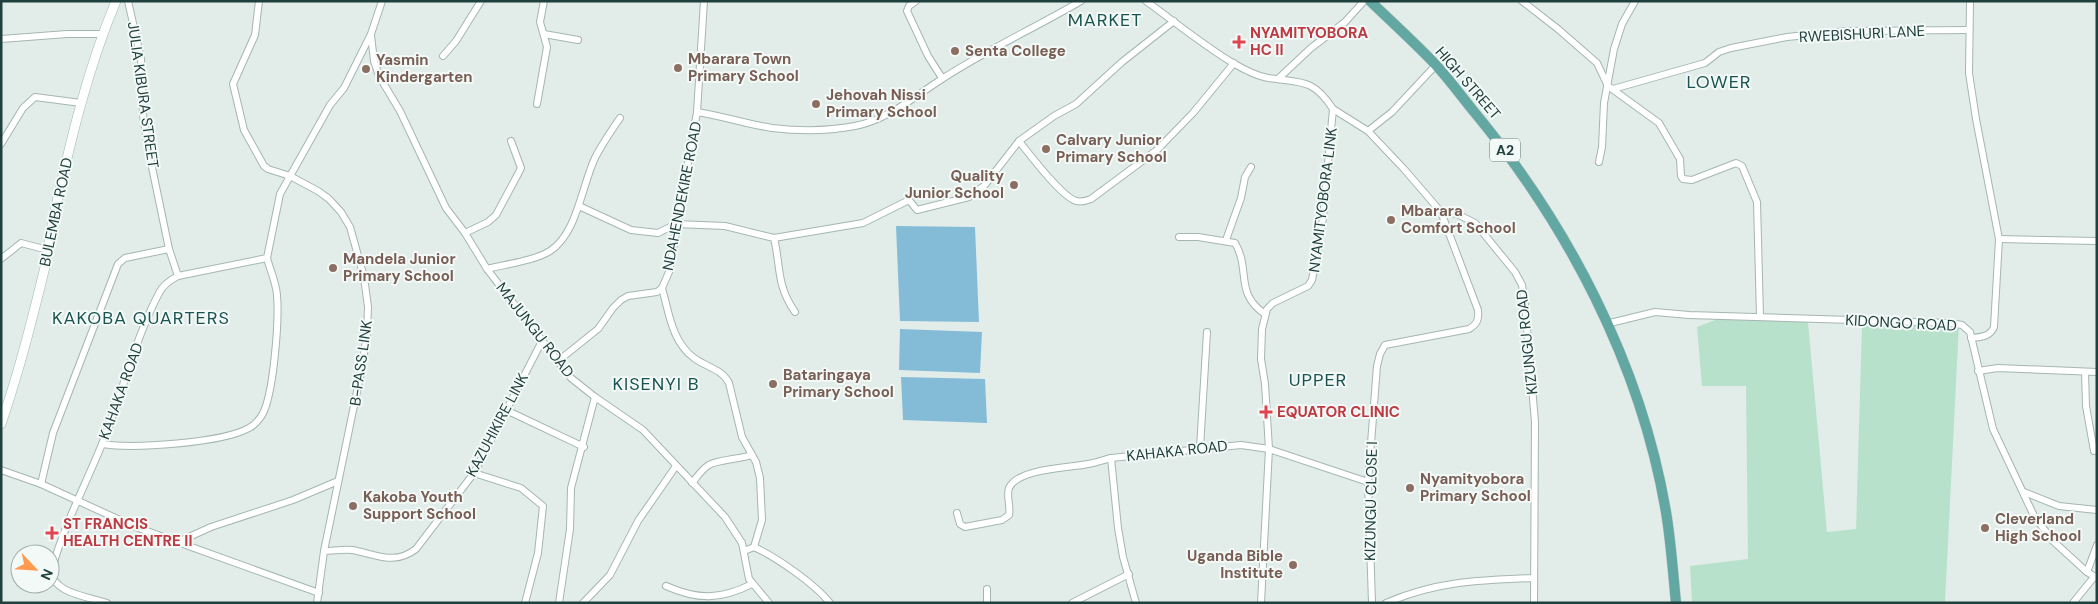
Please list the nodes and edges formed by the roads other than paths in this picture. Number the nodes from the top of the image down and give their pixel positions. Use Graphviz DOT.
graph roads {
  1 [pos="116,1"];
  2 [pos="128,1"];
  3 [pos="259,1"];
  4 [pos="382,1"];
  5 [pos="482,1"];
  6 [pos="544,1"];
  7 [pos="704,1"];
  8 [pos="916,1"];
  9 [pos="1082,1"];
  10 [pos="1146,1"];
  11 [pos="1364,1"];
  12 [pos="1370,1"];
  13 [pos="1522,1"];
  14 [pos="1635,1"];
  15 [pos="1970,1"];
  16 [pos="1174,21"];
  17 [pos="1969,30"];
  18 [pos="103,34"];
  19 [pos="371,34"];
  20 [pos="544,34"];
  21 [pos="1,39"];
  22 [pos="578,40"];
  23 [pos="443,56"];
  24 [pos="1234,63"];
  25 [pos="1436,65"];
  26 [pos="942,78"];
  27 [pos="1279,78"];
  28 [pos="1611,87"];
  29 [pos="81,103"];
  30 [pos="537,104"];
  31 [pos="1333,109"];
  32 [pos="698,112"];
  33 [pos="620,118"];
  34 [pos="1368,131"];
  35 [pos="1019,141"];
  36 [pos="511,142"];
  37 [pos="1,144"];
  38 [pos="1599,162"];
  39 [pos="1251,167"];
  40 [pos="290,176"];
  41 [pos="580,206"];
  42 [pos="1441,212"];
  43 [pos="676,224"];
  44 [pos="464,233"];
  45 [pos="1179,237"];
  46 [pos="774,238"];
  47 [pos="1999,239"];
  48 [pos="1226,240"];
  49 [pos="2097,241"];
  50 [pos="169,249"];
  51 [pos="48,250"];
  52 [pos="267,258"];
  53 [pos="1,259"];
  54 [pos="487,269"];
  55 [pos="178,276"];
  56 [pos="662,288"];
  57 [pos="795,312"];
  58 [pos="1265,314"];
  59 [pos="1760,316"];
  60 [pos="1606,324"];
  61 [pos="1207,332"];
  62 [pos="1971,338"];
  63 [pos="542,341"];
  64 [pos="558,361"];
  65 [pos="1978,371"];
  66 [pos="2085,372"];
  67 [pos="2097,372"];
  68 [pos="595,397"];
  69 [pos="506,410"];
  70 [pos="1,424"];
  71 [pos="102,444"];
  72 [pos="584,447"];
  73 [pos="1200,448"];
  74 [pos="1269,449"];
  75 [pos="2094,451"];
  76 [pos="752,455"];
  77 [pos="1111,458"];
  78 [pos="676,466"];
  79 [pos="1,470"];
  80 [pos="474,474"];
  81 [pos="338,481"];
  82 [pos="1368,482"];
  83 [pos="692,483"];
  84 [pos="41,484"];
  85 [pos="2024,492"];
  86 [pos="76,502"];
  87 [pos="2097,510"];
  88 [pos="956,512"];
  89 [pos="178,542"];
  90 [pos="2097,545"];
  91 [pos="754,548"];
  92 [pos="744,550"];
  93 [pos="324,551"];
  94 [pos="2087,572"];
  95 [pos="1129,574"];
  96 [pos="2095,577"];
  97 [pos="1534,578"];
  98 [pos="752,584"];
  99 [pos="666,586"];
  100 [pos="987,589"];
  101 [pos="319,593"];
  102 [pos="107,603"];
  103 [pos="317,603"];
  104 [pos="525,603"];
  105 [pos="559,603"];
  106 [pos="583,603"];
  107 [pos="769,603"];
  108 [pos="830,603"];
  109 [pos="987,603"];
  110 [pos="1072,603"];
  111 [pos="1136,603"];
  112 [pos="1261,603"];
  113 [pos="1372,603"];
  114 [pos="1386,603"];
  115 [pos="1534,603"];
  116 [pos="1676,603"];
  117 [pos="2073,603"];
  1 -- 18 [label="main road, BULEMBA ROAD"];
  2 -- 50 [label="street, JULIA KIBURA STREET"];
  3 -- 40 [label="street, B-PASS LINK"];
  4 -- 19 [label="street"];
  5 -- 23 [label="street"];
  6 -- 20 [label="street"];
  7 -- 32 [label="street, NDAHENDEKIRE ROAD"];
  8 -- 26 [label="street"];
  9 -- 26 [label="street"];
  10 -- 16 [label="street, NYAMITYOBORA LINK"];
  11 -- 27 [label="street"];
  12 -- 25 [label="main road, HIGH STREET / A2"];
  13 -- 28 [label="street"];
  14 -- 28 [label="street"];
  15 -- 17 [label="street"];
  16 -- 24 [label="street, NYAMITYOBORA LINK"];
  16 -- 35 [label="street"];
  17 -- 28 [label="street, RWEBISHURI LANE"];
  17 -- 47 [label="street"];
  18 -- 21 [label="street"];
  18 -- 29 [label="main road, BULEMBA ROAD"];
  19 -- 40 [label="street"];
  19 -- 44 [label="street, MAJUNGU ROAD"];
  20 -- 22 [label="street"];
  20 -- 30 [label="street"];
  24 -- 27 [label="street, NYAMITYOBORA LINK"];
  24 -- 35 [label="street"];
  25 -- 34 [label="street"];
  25 -- 60 [label="main road, HIGH STREET / A2"];
  26 -- 32 [label="street"];
  27 -- 31 [label="street, NYAMITYOBORA LINK"];
  28 -- 38 [label="street"];
  28 -- 59 [label="street"];
  29 -- 37 [label="street"];
  29 -- 51 [label="main road, BULEMBA ROAD"];
  31 -- 34 [label="street"];
  31 -- 58 [label="street, NYAMITYOBORA LINK"];
  32 -- 43 [label="street, NDAHENDEKIRE ROAD"];
  33 -- 41 [label="street"];
  34 -- 42 [label="street"];
  35 -- 46 [label="street"];
  36 -- 44 [label="street"];
  39 -- 48 [label="street"];
  40 -- 52 [label="street"];
  40 -- 81 [label="street, B-PASS LINK"];
  41 -- 43 [label="street"];
  41 -- 54 [label="street"];
  42 -- 82 [label="street, KIZUNGU CLOSE I"];
  42 -- 97 [label="street, KIZUNGU ROAD"];
  43 -- 46 [label="street"];
  43 -- 56 [label="street, NDAHENDEKIRE ROAD"];
  44 -- 54 [label="street, MAJUNGU ROAD"];
  45 -- 48 [label="street"];
  46 -- 57 [label="street"];
  47 -- 49 [label="street"];
  47 -- 62 [label="street"];
  48 -- 58 [label="street"];
  50 -- 55 [label="street, JULIA KIBURA STREET"];
  50 -- 84 [label="street"];
  51 -- 53 [label="street"];
  51 -- 70 [label="main road, BULEMBA ROAD"];
  52 -- 55 [label="street, KAHAKA ROAD"];
  52 -- 71 [label="street"];
  54 -- 63 [label="street, MAJUNGU ROAD"];
  55 -- 71 [label="street, KAHAKA ROAD"];
  56 -- 64 [label="street, NDAHENDEKIRE ROAD"];
  56 -- 76 [label="street"];
  58 -- 74 [label="street"];
  59 -- 60 [label="street, KIDONGO ROAD"];
  59 -- 62 [label="street, KIDONGO ROAD"];
  60 -- 116 [label="main road, A2"];
  61 -- 73 [label="street"];
  62 -- 65 [label="street, KIDONGO ROAD"];
  63 -- 64 [label="street, MAJUNGU ROAD"];
  63 -- 69 [label="street, KAZUHIKIRE LINK"];
  64 -- 68 [label="street, MAJUNGU ROAD"];
  65 -- 66 [label="street"];
  65 -- 85 [label="street, KIDONGO ROAD"];
  66 -- 67 [label="street"];
  66 -- 75 [label="street"];
  68 -- 72 [label="street"];
  68 -- 78 [label="street, MAJUNGU ROAD"];
  69 -- 72 [label="street"];
  69 -- 80 [label="street, KAZUHIKIRE LINK"];
  71 -- 86 [label="street, KAHAKA ROAD"];
  72 -- 105 [label="street"];
  73 -- 74 [label="street, KAHAKA ROAD"];
  73 -- 77 [label="street, KAHAKA ROAD"];
  74 -- 82 [label="street, KAHAKA ROAD"];
  74 -- 112 [label="street"];
  76 -- 83 [label="street"];
  76 -- 91 [label="street"];
  77 -- 88 [label="street"];
  77 -- 95 [label="street, KAHAKA ROAD"];
  78 -- 83 [label="street, MAJUNGU ROAD"];
  78 -- 106 [label="street"];
  79 -- 84 [label="street"];
  80 -- 93 [label="street, KAZUHIKIRE LINK"];
  80 -- 104 [label="street"];
  81 -- 89 [label="street"];
  81 -- 93 [label="street, B-PASS LINK"];
  82 -- 113 [label="street, KIZUNGU CLOSE I"];
  83 -- 92 [label="street, MAJUNGU ROAD"];
  84 -- 86 [label="street"];
  85 -- 87 [label="street"];
  85 -- 94 [label="street, KIDONGO ROAD"];
  86 -- 89 [label="street"];
  86 -- 102 [label="street, KAHAKA ROAD"];
  89 -- 101 [label="street"];
  90 -- 94 [label="street"];
  91 -- 92 [label="street"];
  91 -- 108 [label="street"];
  92 -- 98 [label="street, MAJUNGU ROAD"];
  93 -- 101 [label="street, B-PASS LINK"];
  94 -- 96 [label="street, KIDONGO ROAD"];
  95 -- 110 [label="street"];
  95 -- 111 [label="street, KAHAKA ROAD"];
  96 -- 117 [label="street"];
  97 -- 114 [label="street"];
  97 -- 115 [label="street, KIZUNGU ROAD"];
  98 -- 99 [label="street"];
  98 -- 107 [label="street"];
  100 -- 109 [label="street"];
  101 -- 103 [label="street, B-PASS LINK"];
}
